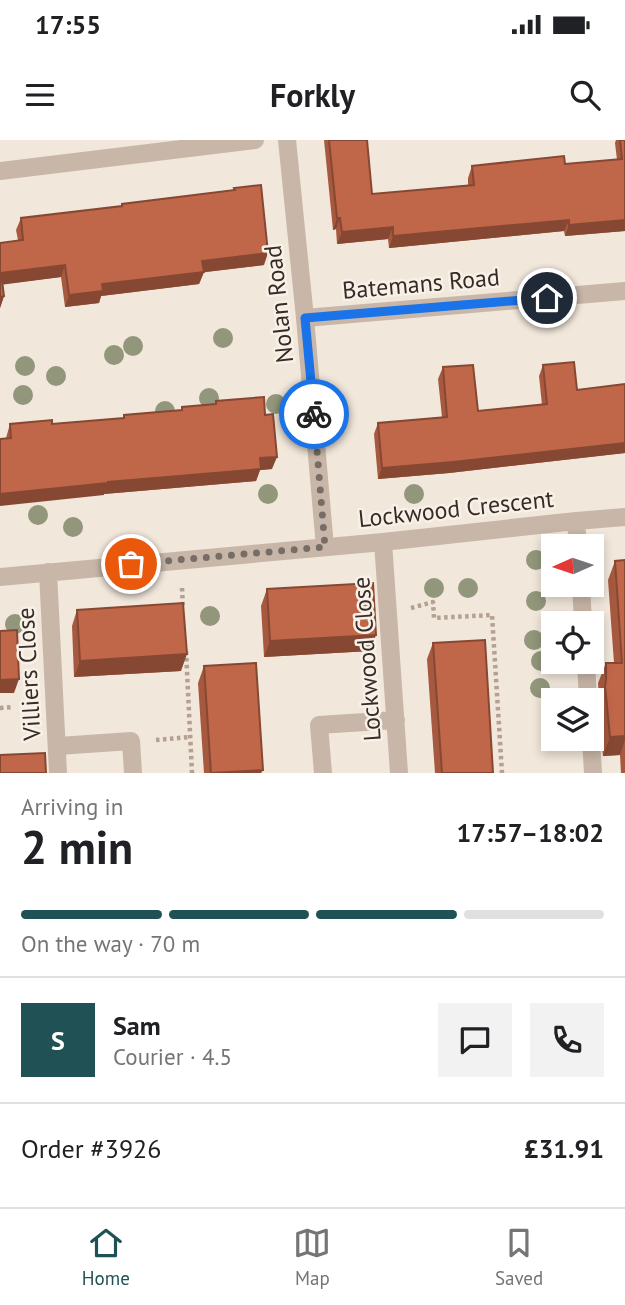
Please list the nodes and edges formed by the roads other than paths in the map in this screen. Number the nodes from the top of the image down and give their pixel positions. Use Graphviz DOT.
graph roads {
  1 [pos="255,140"];
  2 [pos="287,140"];
  3 [pos="0,171"];
  4 [pos="625,291"];
  5 [pos="305,318"];
  6 [pos="625,517"];
  7 [pos="576,521"];
  8 [pos="577,534"];
  9 [pos="383,542"];
  10 [pos="325,547"];
  11 [pos="48,572"];
  12 [pos="0,576"];
  13 [pos="396,720"];
  14 [pos="58,746"];
  15 [pos="592,751"];
  16 [pos="58,773"];
  17 [pos="133,773"];
  18 [pos="323,773"];
  19 [pos="399,773"];
  20 [pos="593,773"];
  1 -- 3 [label="street"];
  2 -- 5 [label="street, Nolan Road"];
  4 -- 5 [label="street, Batemans Road"];
  5 -- 10 [label="street, Nolan Road"];
  6 -- 7 [label="street, Lockwood Crescent"];
  7 -- 8 [label="street"];
  7 -- 9 [label="street, Lockwood Crescent"];
  9 -- 10 [label="street, Lockwood Crescent"];
  9 -- 13 [label="street, Lockwood Close"];
  10 -- 11 [label="street, Lockwood Crescent"];
  11 -- 12 [label="street, Lockwood Crescent"];
  11 -- 14 [label="street, Villiers Close"];
  13 -- 18 [label="street"];
  13 -- 19 [label="street, Lockwood Close"];
  14 -- 16 [label="street, Villiers Close"];
  14 -- 17 [label="street"];
  15 -- 20 [label="street"];
}
